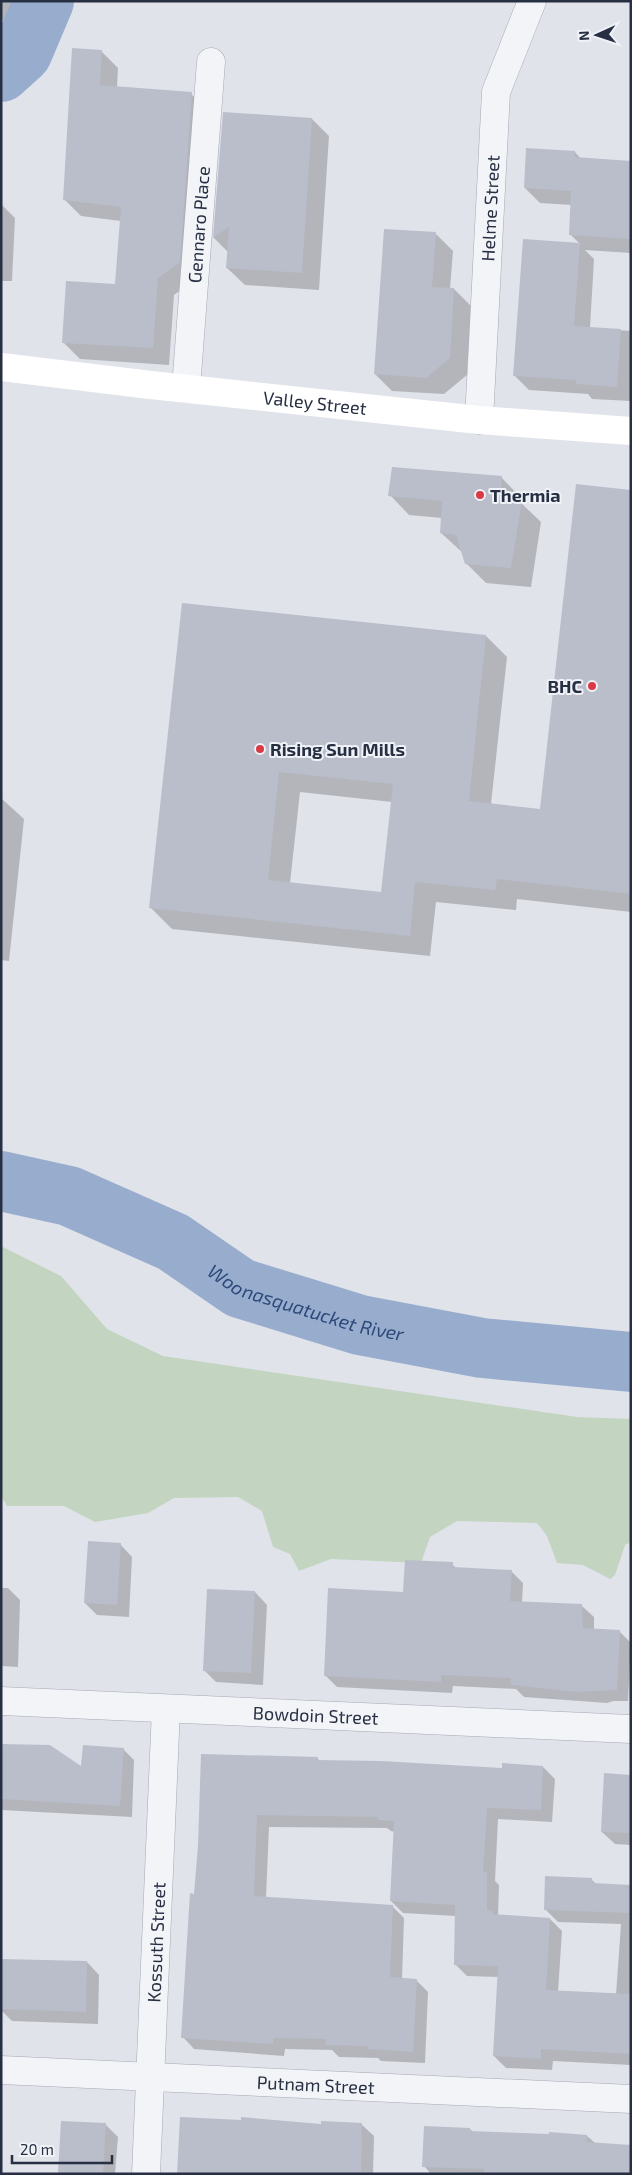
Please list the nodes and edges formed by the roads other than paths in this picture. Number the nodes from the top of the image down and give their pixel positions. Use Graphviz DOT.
graph roads {
  1 [pos="532,1"];
  2 [pos="211,62"];
  3 [pos="1,367"];
  4 [pos="186,388"];
  5 [pos="478,420"];
  6 [pos="631,431"];
  7 [pos="1,1701"];
  8 [pos="166,1708"];
  9 [pos="631,1729"];
  10 [pos="1,2070"];
  11 [pos="151,2077"];
  12 [pos="631,2099"];
  13 [pos="146,2174"];
  1 -- 5 [label="street, Helme Street"];
  2 -- 4 [label="street, Gennaro Place"];
  3 -- 4 [label="main road, Valley Street"];
  4 -- 5 [label="main road, Valley Street"];
  5 -- 6 [label="main road, Valley Street"];
  7 -- 8 [label="street, Bowdoin Street"];
  8 -- 9 [label="street, Bowdoin Street"];
  8 -- 11 [label="street, Kossuth Street"];
  10 -- 11 [label="street, Putnam Street"];
  11 -- 12 [label="street, Putnam Street"];
  11 -- 13 [label="street, Kossuth Street"];
}
